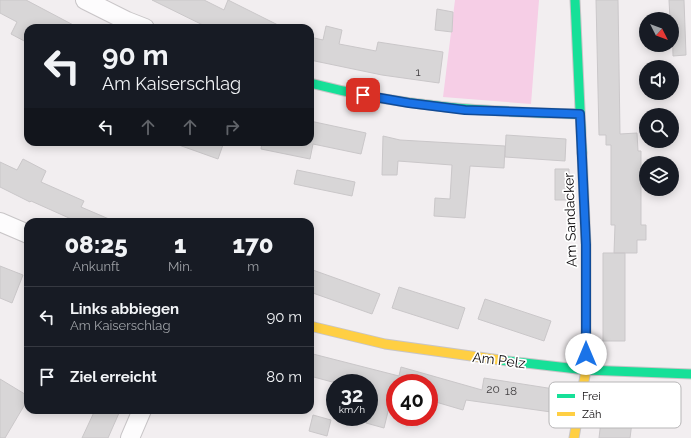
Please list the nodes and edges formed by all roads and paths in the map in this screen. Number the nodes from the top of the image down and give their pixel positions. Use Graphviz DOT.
graph roads {
  1 [pos="85,0"];
  2 [pos="575,0"];
  3 [pos="135,24"];
  4 [pos="314,84"];
  5 [pos="580,114"];
  6 [pos="0,222"];
  7 [pos="24,232"];
  8 [pos="314,327"];
  9 [pos="586,370"];
  10 [pos="691,374"];
  11 [pos="584,382"];
  12 [pos="140,414"];
  13 [pos="576,428"];
  14 [pos="130,438"];
  15 [pos="574,438"];
  1 -- 3 [label="street"];
  2 -- 5 [label="street, Am Sandacker"];
  4 -- 5 [label="street"];
  5 -- 9 [label="street, Am Sandacker"];
  6 -- 7 [label="street"];
  8 -- 9 [label="street, Am Pelz"];
  9 -- 10 [label="street, Am Pelz"];
  9 -- 11 [label="street, Am Sandacker"];
  12 -- 14 [label="street"];
  13 -- 15 [label="street, Am Sandacker"];
}
